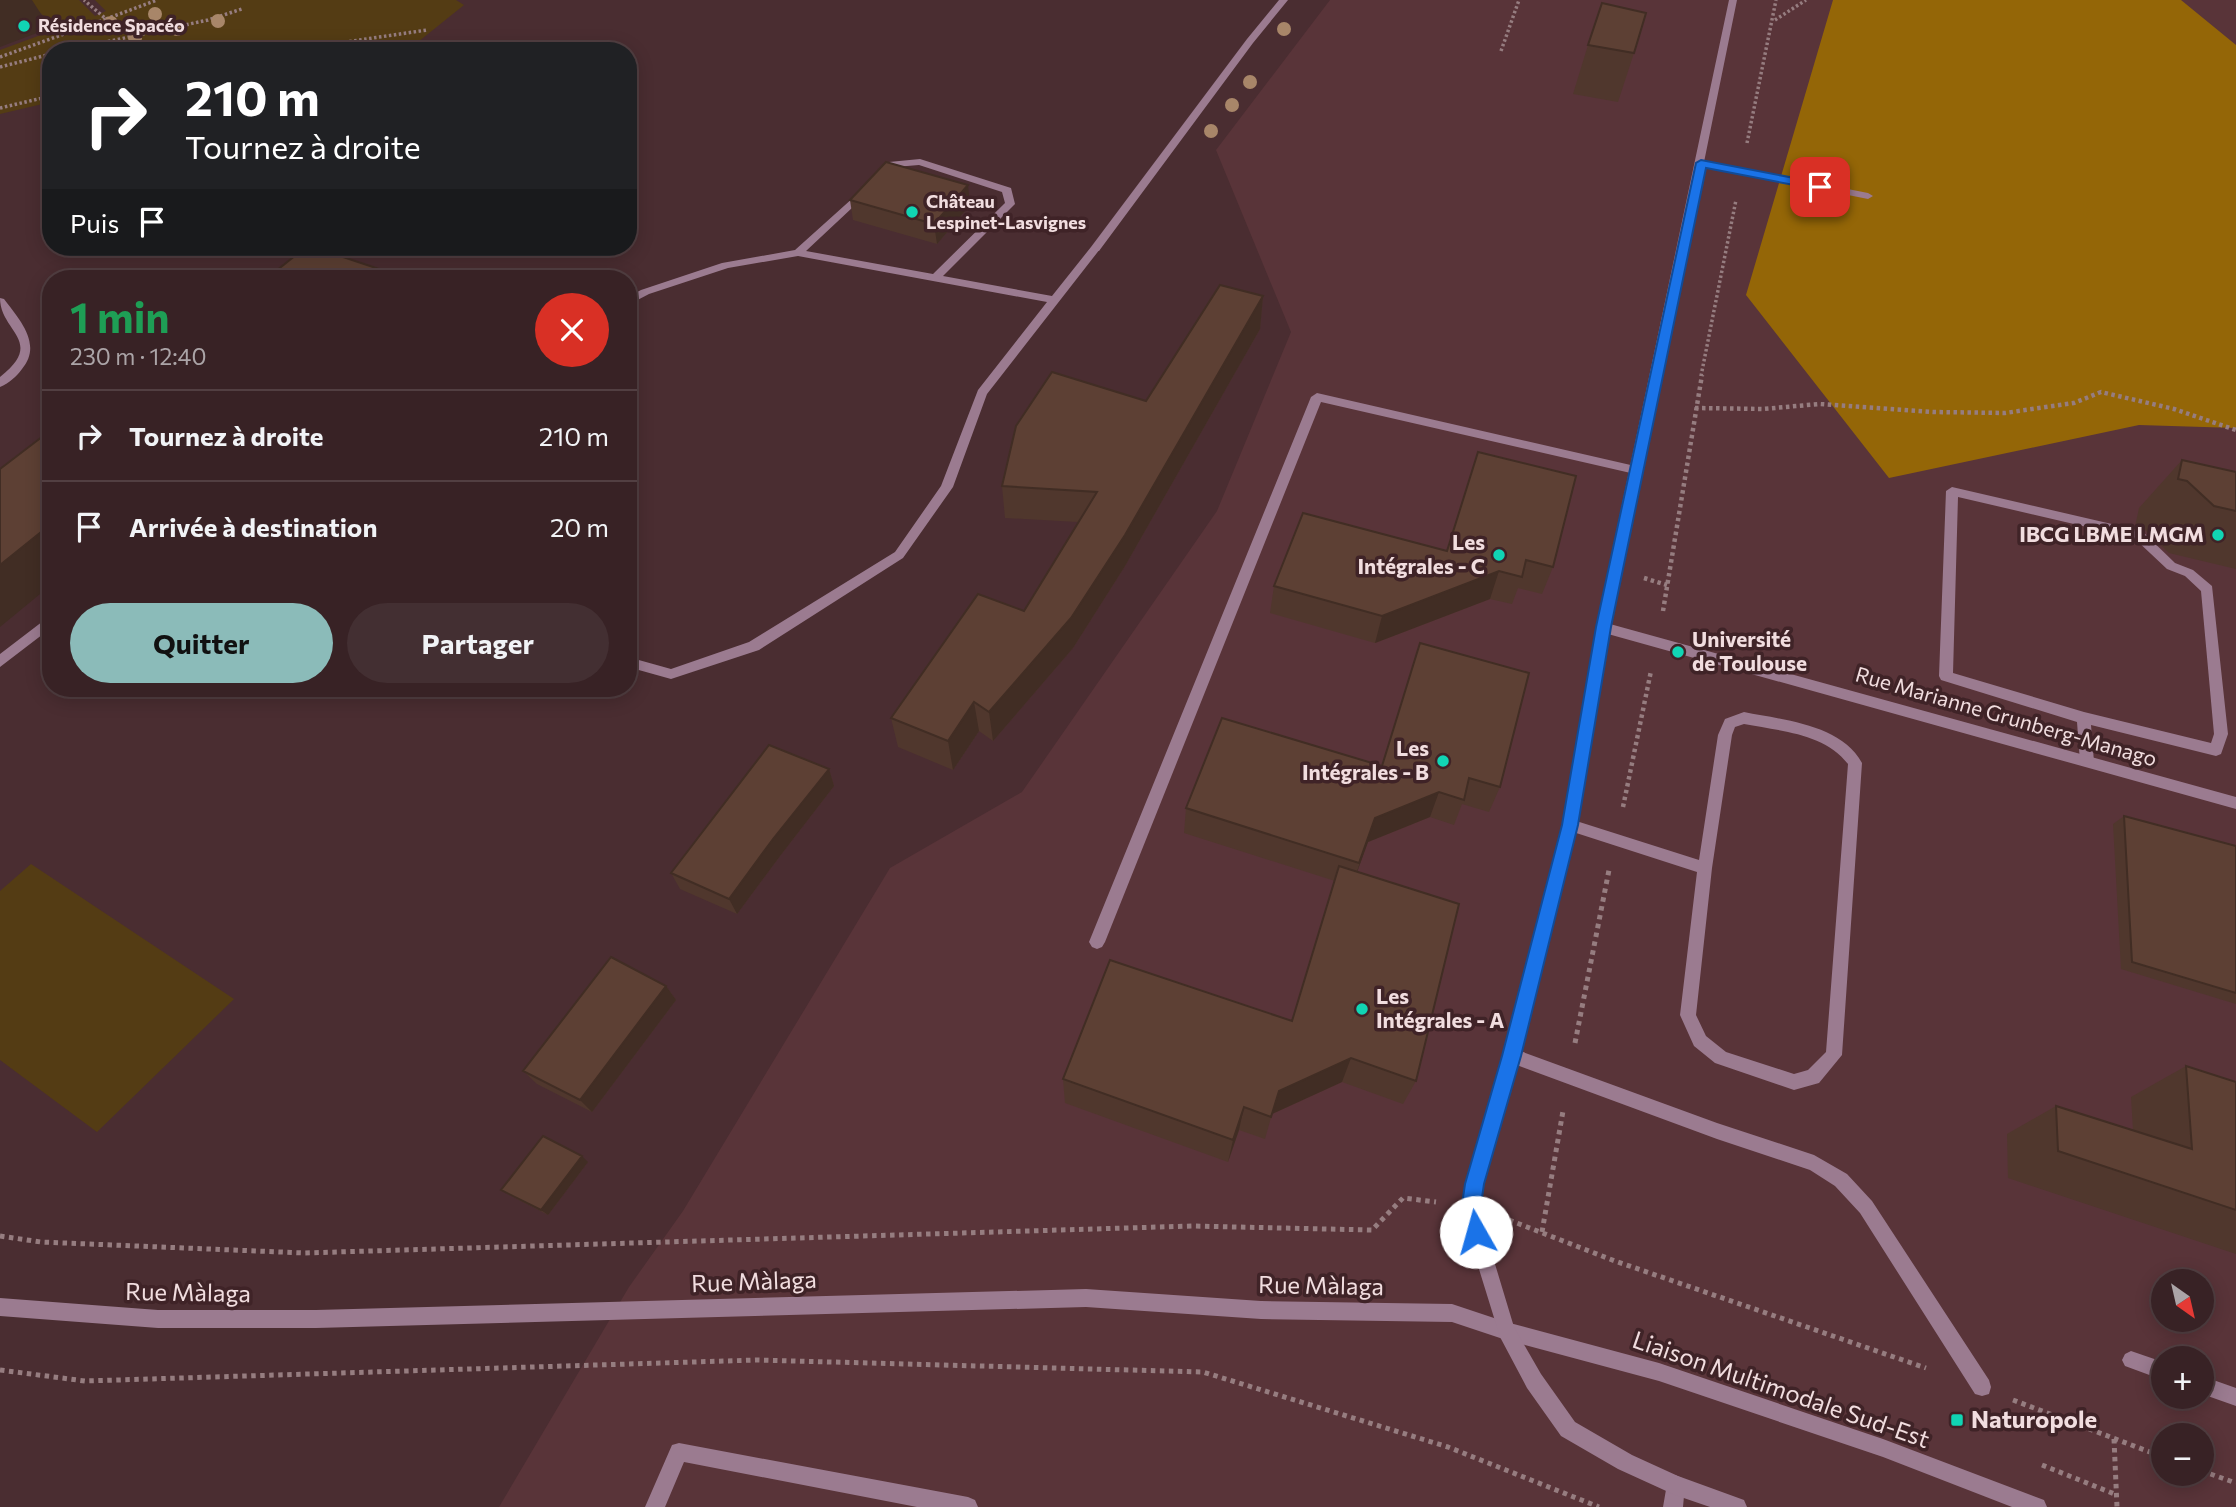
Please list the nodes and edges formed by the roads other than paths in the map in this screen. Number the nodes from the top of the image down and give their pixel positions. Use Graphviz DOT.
graph roads {
  1 [pos="1284,0"];
  2 [pos="1733,0"];
  3 [pos="1701,163"];
  4 [pos="1868,196"];
  5 [pos="798,253"];
  6 [pos="935,278"];
  7 [pos="637,297"];
  8 [pos="1054,300"];
  9 [pos="0,301"];
  10 [pos="0,383"];
  11 [pos="1635,470"];
  12 [pos="42,627"];
  13 [pos="1603,627"];
  14 [pos="0,662"];
  15 [pos="637,665"];
  16 [pos="2084,718"];
  17 [pos="2087,762"];
  18 [pos="2236,803"];
  19 [pos="1570,825"];
  20 [pos="1705,868"];
  21 [pos="1097,942"];
  22 [pos="1512,1056"];
  23 [pos="0,1307"];
  24 [pos="1506,1331"];
  25 [pos="2131,1360"];
  26 [pos="2151,1367"];
  27 [pos="1982,1387"];
  28 [pos="2214,1389"];
  29 [pos="2236,1397"];
  30 [pos="1675,1485"];
  31 [pos="655,1507"];
  32 [pos="968,1507"];
  33 [pos="1672,1507"];
  34 [pos="1737,1507"];
  35 [pos="2038,1507"];
  1 -- 8 [label="street"];
  2 -- 3 [label="street"];
  3 -- 4 [label="street"];
  3 -- 11 [label="street"];
  5 -- 6 [label="street"];
  5 -- 6 [label="street"];
  5 -- 7 [label="street"];
  6 -- 8 [label="street"];
  8 -- 15 [label="street"];
  9 -- 10 [label="street"];
  11 -- 13 [label="street"];
  11 -- 21 [label="street"];
  12 -- 14 [label="street"];
  13 -- 17 [label="street, Rue Marianne Grunberg-Manago"];
  13 -- 19 [label="street"];
  16 -- 16 [label="street"];
  16 -- 17 [label="street"];
  17 -- 18 [label="street, Rue Marianne Grunberg-Manago"];
  19 -- 20 [label="street"];
  19 -- 22 [label="street"];
  20 -- 20 [label="street"];
  22 -- 24 [label="street"];
  22 -- 27 [label="street"];
  23 -- 24 [label="street, Rue Màlaga"];
  24 -- 30 [label="street"];
  24 -- 35 [label="street, Liaison Multimodale Sud-Est"];
  25 -- 26 [label="street"];
  28 -- 29 [label="street"];
  30 -- 33 [label="street"];
  30 -- 34 [label="street"];
  31 -- 32 [label="street"];
}
